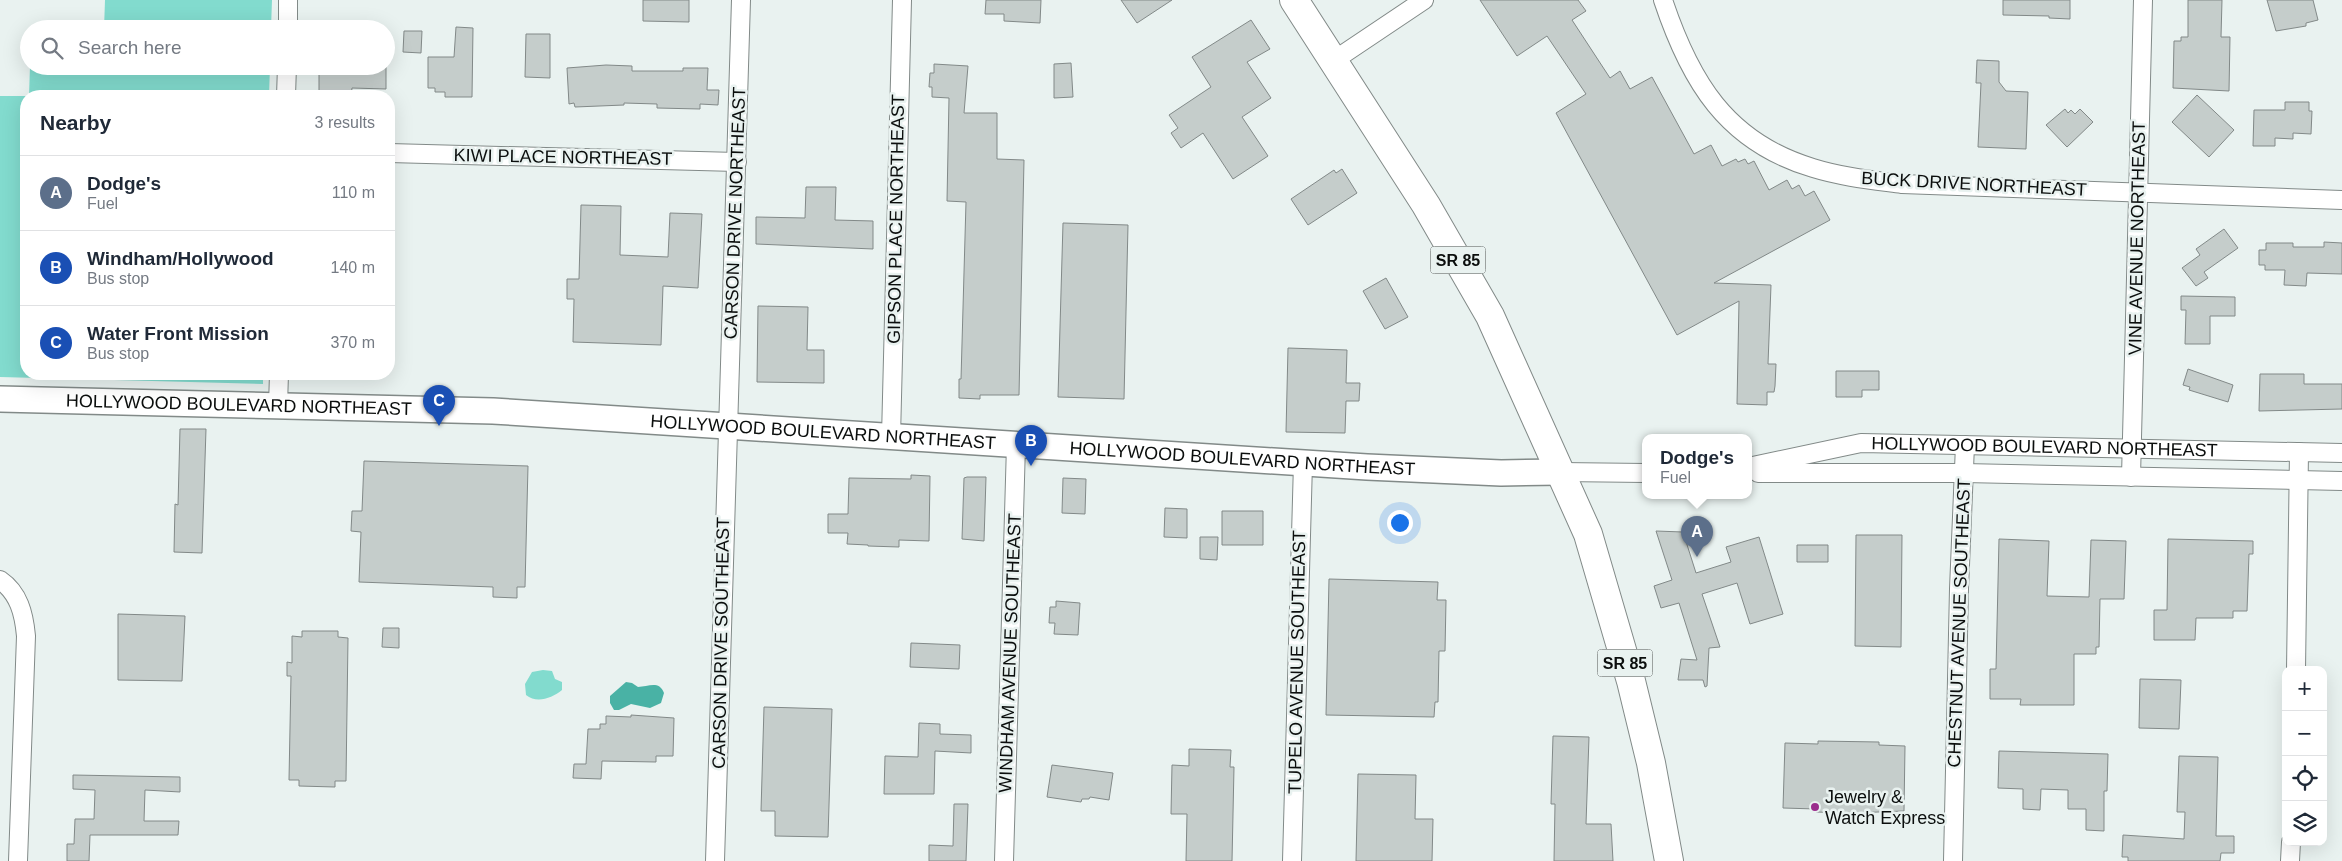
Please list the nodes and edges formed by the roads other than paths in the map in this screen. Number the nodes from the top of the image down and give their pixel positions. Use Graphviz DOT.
graph roads {
  1 [pos="288,0"];
  2 [pos="741,0"];
  3 [pos="902,0"];
  4 [pos="1294,0"];
  5 [pos="1424,0"];
  6 [pos="1663,0"];
  7 [pos="2143,0"];
  8 [pos="288,20"];
  9 [pos="1333,61"];
  10 [pos="287,75"];
  11 [pos="286,90"];
  12 [pos="395,153"];
  13 [pos="737,162"];
  14 [pos="2138,193"];
  15 [pos="2342,200"];
  16 [pos="279,380"];
  17 [pos="0,399"];
  18 [pos="278,405"];
  19 [pos="730,427"];
  20 [pos="891,437"];
  21 [pos="1016,445"];
  22 [pos="1964,445"];
  23 [pos="2132,448"];
  24 [pos="2300,452"];
  25 [pos="2342,453"];
  26 [pos="1303,463"];
  27 [pos="1752,466"];
  28 [pos="1560,472"];
  29 [pos="1642,473"];
  30 [pos="1752,473"];
  31 [pos="1964,473"];
  32 [pos="2131,476"];
  33 [pos="2299,480"];
  34 [pos="2342,481"];
  35 [pos="0,580"];
  36 [pos="2296,666"];
  37 [pos="2291,846"];
  38 [pos="18,861"];
  39 [pos="715,861"];
  40 [pos="1004,861"];
  41 [pos="1292,861"];
  42 [pos="1669,861"];
  43 [pos="1953,861"];
  44 [pos="2290,861"];
  1 -- 8 [label="street"];
  2 -- 13 [label="street, CARSON DRIVE NORTHEAST"];
  3 -- 20 [label="street, GIPSON PLACE NORTHEAST"];
  4 -- 9 [label="highway, SR 85"];
  5 -- 9 [label="street"];
  6 -- 14 [label="street, BUCK DRIVE NORTHEAST"];
  7 -- 14 [label="street, VINE AVENUE NORTHEAST"];
  9 -- 28 [label="highway, SR 85"];
  10 -- 11 [label="street"];
  12 -- 13 [label="street, KIWI PLACE NORTHEAST"];
  13 -- 19 [label="street, CARSON DRIVE NORTHEAST"];
  14 -- 15 [label="street, BUCK DRIVE NORTHEAST"];
  14 -- 23 [label="street, VINE AVENUE NORTHEAST"];
  16 -- 18 [label="street"];
  17 -- 18 [label="street, HOLLYWOOD BOULEVARD NORTHEAST"];
  18 -- 19 [label="street, HOLLYWOOD BOULEVARD NORTHEAST"];
  19 -- 20 [label="street, HOLLYWOOD BOULEVARD NORTHEAST"];
  19 -- 39 [label="street, CARSON DRIVE SOUTHEAST"];
  20 -- 21 [label="street, HOLLYWOOD BOULEVARD NORTHEAST"];
  21 -- 26 [label="street, HOLLYWOOD BOULEVARD NORTHEAST"];
  21 -- 40 [label="street, WINDHAM AVENUE SOUTHEAST"];
  22 -- 23 [label="street, HOLLYWOOD BOULEVARD NORTHEAST"];
  22 -- 27 [label="street, HOLLYWOOD BOULEVARD NORTHEAST"];
  22 -- 31 [label="street, CHESTNUT AVENUE SOUTHEAST"];
  23 -- 24 [label="street, HOLLYWOOD BOULEVARD NORTHEAST"];
  23 -- 32 [label="street, VINE AVENUE NORTHEAST"];
  24 -- 25 [label="street, HOLLYWOOD BOULEVARD NORTHEAST"];
  24 -- 33 [label="street"];
  26 -- 28 [label="street, HOLLYWOOD BOULEVARD NORTHEAST"];
  26 -- 41 [label="street, TUPELO AVENUE SOUTHEAST"];
  28 -- 29 [label="street, HOLLYWOOD BOULEVARD NORTHEAST"];
  28 -- 42 [label="highway, SR 85"];
  30 -- 31 [label="street, HOLLYWOOD BOULEVARD NORTHEAST"];
  31 -- 32 [label="street, HOLLYWOOD BOULEVARD NORTHEAST"];
  31 -- 43 [label="street, CHESTNUT AVENUE SOUTHEAST"];
  32 -- 33 [label="street, HOLLYWOOD BOULEVARD NORTHEAST"];
  33 -- 34 [label="street, HOLLYWOOD BOULEVARD NORTHEAST"];
  33 -- 36 [label="street"];
  35 -- 38 [label="street"];
  37 -- 44 [label="street"];
}
